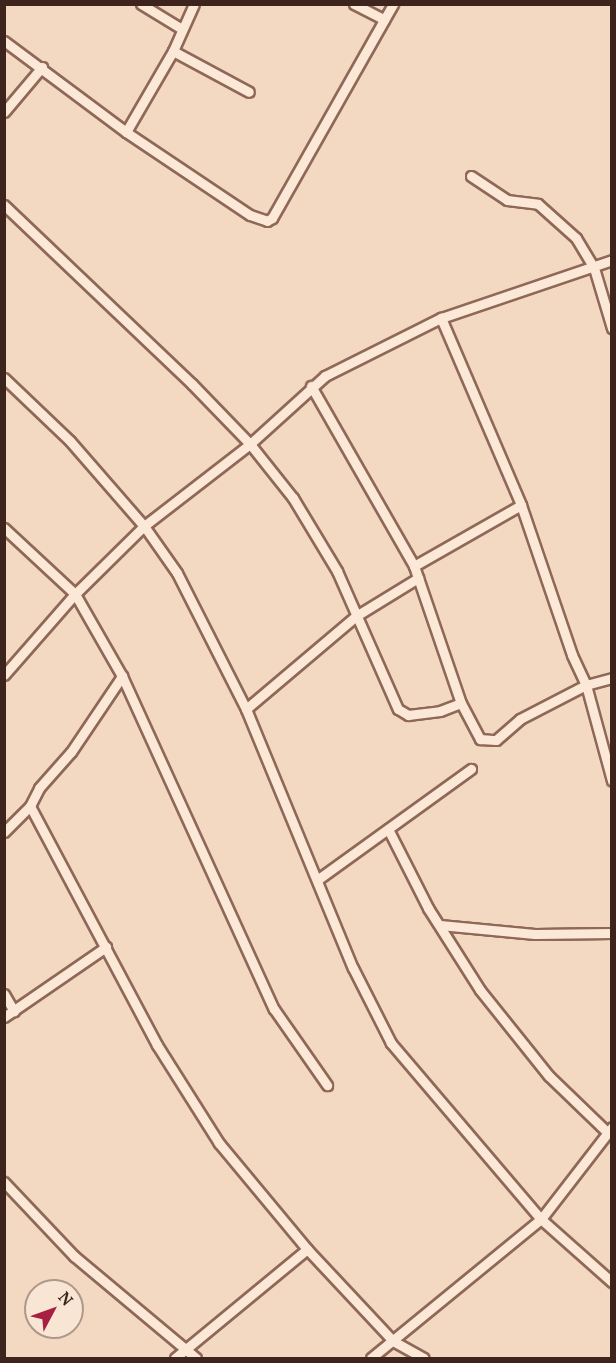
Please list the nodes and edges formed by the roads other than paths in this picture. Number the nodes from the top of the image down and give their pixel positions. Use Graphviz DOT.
graph roads {
  1 [pos="141,4"];
  2 [pos="194,4"];
  3 [pos="354,4"];
  4 [pos="393,4"];
  5 [pos="384,20"];
  6 [pos="182,29"];
  7 [pos="4,41"];
  8 [pos="173,51"];
  9 [pos="42,67"];
  10 [pos="249,92"];
  11 [pos="4,112"];
  12 [pos="126,132"];
  13 [pos="471,176"];
  14 [pos="4,205"];
  15 [pos="612,260"];
  16 [pos="594,268"];
  17 [pos="441,318"];
  18 [pos="612,328"];
  19 [pos="4,378"];
  20 [pos="311,386"];
  21 [pos="250,444"];
  22 [pos="521,505"];
  23 [pos="144,526"];
  24 [pos="4,528"];
  25 [pos="414,566"];
  26 [pos="418,578"];
  27 [pos="75,594"];
  28 [pos="356,616"];
  29 [pos="4,675"];
  30 [pos="122,676"];
  31 [pos="612,678"];
  32 [pos="586,685"];
  33 [pos="461,703"];
  34 [pos="246,709"];
  35 [pos="471,769"];
  36 [pos="612,781"];
  37 [pos="30,806"];
  38 [pos="388,829"];
  39 [pos="4,832"];
  40 [pos="317,880"];
  41 [pos="440,925"];
  42 [pos="612,933"];
  43 [pos="106,947"];
  44 [pos="4,994"];
  45 [pos="14,1011"];
  46 [pos="4,1017"];
  47 [pos="327,1085"];
  48 [pos="610,1130"];
  49 [pos="4,1182"];
  50 [pos="541,1219"];
  51 [pos="307,1249"];
  52 [pos="612,1282"];
  53 [pos="393,1341"];
  54 [pos="188,1349"];
  55 [pos="175,1359"];
  56 [pos="196,1359"];
  57 [pos="371,1359"];
  58 [pos="424,1359"];
  1 -- 6 [label="street"];
  2 -- 6 [label="street"];
  3 -- 5 [label="street"];
  4 -- 5 [label="street"];
  5 -- 12 [label="street"];
  6 -- 8 [label="street"];
  7 -- 9 [label="street"];
  8 -- 10 [label="street"];
  8 -- 12 [label="street"];
  9 -- 11 [label="street"];
  9 -- 12 [label="street"];
  13 -- 16 [label="street"];
  14 -- 21 [label="street"];
  15 -- 16 [label="street"];
  16 -- 17 [label="street"];
  16 -- 18 [label="street"];
  17 -- 20 [label="street"];
  17 -- 22 [label="street"];
  19 -- 23 [label="street"];
  20 -- 21 [label="street"];
  20 -- 25 [label="street"];
  21 -- 23 [label="street"];
  21 -- 28 [label="street"];
  22 -- 25 [label="street"];
  22 -- 32 [label="street"];
  23 -- 27 [label="street"];
  23 -- 34 [label="street"];
  24 -- 27 [label="street"];
  25 -- 26 [label="street"];
  26 -- 28 [label="street"];
  26 -- 33 [label="street"];
  27 -- 29 [label="street"];
  27 -- 30 [label="street"];
  28 -- 33 [label="street"];
  28 -- 34 [label="street"];
  30 -- 37 [label="street"];
  30 -- 47 [label="street"];
  31 -- 32 [label="street"];
  32 -- 33 [label="street"];
  32 -- 36 [label="street"];
  34 -- 40 [label="street"];
  35 -- 38 [label="street"];
  37 -- 39 [label="street"];
  37 -- 43 [label="street"];
  38 -- 40 [label="street"];
  38 -- 41 [label="street"];
  40 -- 50 [label="street"];
  41 -- 42 [label="street"];
  41 -- 48 [label="street"];
  43 -- 45 [label="street"];
  43 -- 51 [label="street"];
  44 -- 45 [label="street"];
  45 -- 46 [label="street"];
  48 -- 50 [label="street"];
  49 -- 54 [label="street"];
  50 -- 52 [label="street"];
  50 -- 53 [label="street"];
  51 -- 53 [label="street"];
  51 -- 54 [label="street"];
  53 -- 57 [label="street"];
  53 -- 58 [label="street"];
  54 -- 55 [label="street"];
  54 -- 56 [label="street"];
}
